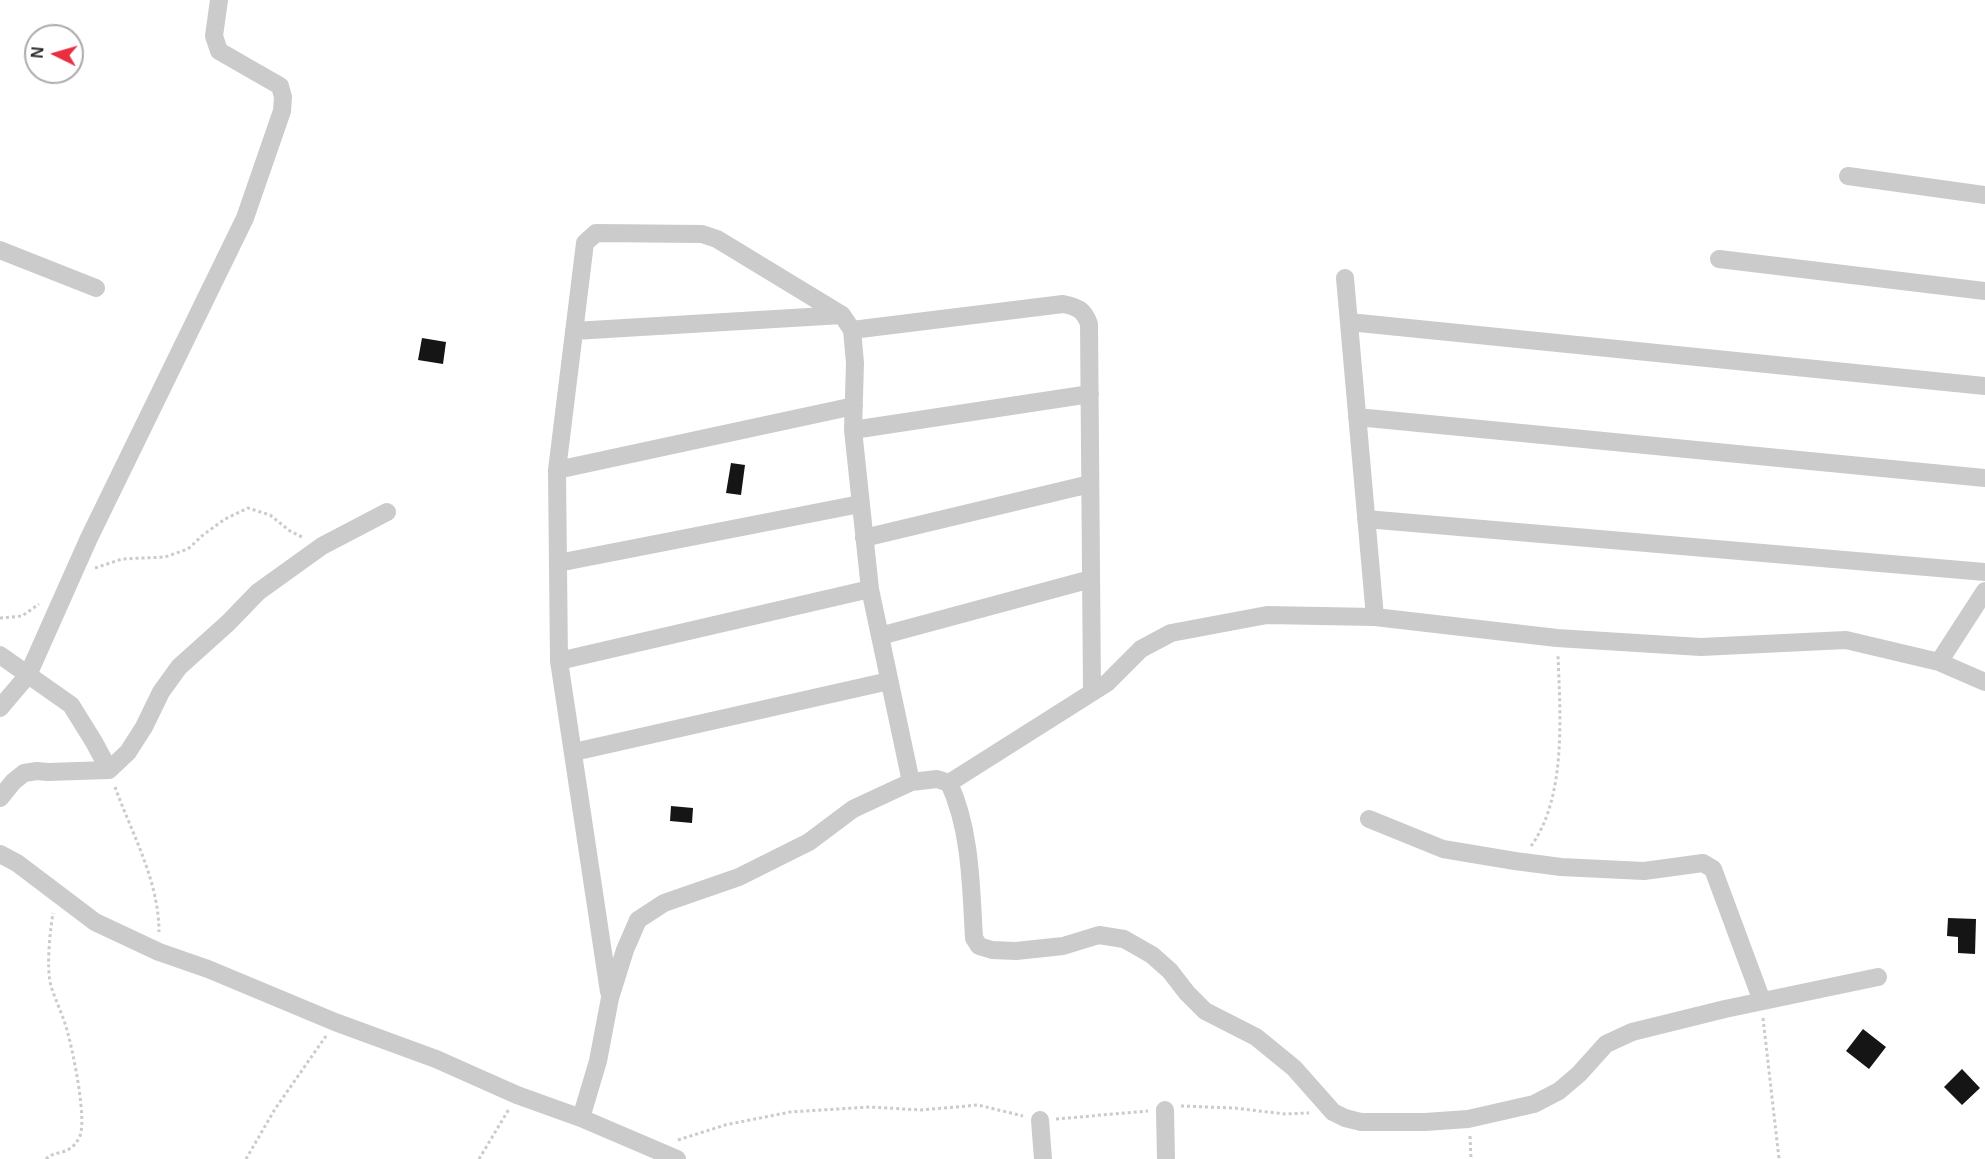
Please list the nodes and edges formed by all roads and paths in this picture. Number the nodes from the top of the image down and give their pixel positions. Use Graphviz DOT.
graph roads {
  1 [pos="219,0"];
  2 [pos="1848,176"];
  3 [pos="1985,195"];
  4 [pos="0,250"];
  5 [pos="1719,259"];
  6 [pos="1345,278"];
  7 [pos="96,288"];
  8 [pos="1985,291"];
  9 [pos="847,322"];
  10 [pos="1349,322"];
  11 [pos="574,331"];
  12 [pos="1985,386"];
  13 [pos="1090,394"];
  14 [pos="854,406"];
  15 [pos="1358,417"];
  16 [pos="853,430"];
  17 [pos="557,470"];
  18 [pos="1985,478"];
  19 [pos="1090,484"];
  20 [pos="860,504"];
  21 [pos="387,512"];
  22 [pos="1366,519"];
  23 [pos="864,538"];
  24 [pos="322,546"];
  25 [pos="558,563"];
  26 [pos="1985,572"];
  27 [pos="1091,579"];
  28 [pos="68,585"];
  29 [pos="870,589"];
  30 [pos="1985,591"];
  31 [pos="40,603"];
  32 [pos="1375,617"];
  33 [pos="0,618"];
  34 [pos="880,636"];
  35 [pos="1557,638"];
  36 [pos="0,655"];
  37 [pos="559,661"];
  38 [pos="1939,662"];
  39 [pos="28,675"];
  40 [pos="889,681"];
  41 [pos="1985,682"];
  42 [pos="1092,692"];
  43 [pos="0,708"];
  44 [pos="574,752"];
  45 [pos="109,770"];
  46 [pos="911,782"];
  47 [pos="949,783"];
  48 [pos="0,798"];
  49 [pos="1369,819"];
  50 [pos="0,854"];
  51 [pos="1515,861"];
  52 [pos="56,893"];
  53 [pos="159,952"];
  54 [pos="1878,977"];
  55 [pos="610,998"];
  56 [pos="1761,1000"];
  57 [pos="335,1022"];
  58 [pos="517,1095"];
  59 [pos="1165,1110"];
  60 [pos="1333,1112"];
  61 [pos="581,1118"];
  62 [pos="1468,1119"];
  63 [pos="1041,1120"];
  64 [pos="653,1148"];
  65 [pos="46,1159"];
  66 [pos="246,1159"];
  67 [pos="479,1159"];
  68 [pos="677,1159"];
  69 [pos="1043,1159"];
  70 [pos="1166,1159"];
  71 [pos="1471,1159"];
  72 [pos="1779,1159"];
  1 -- 28 [label="street"];
  2 -- 3 [label="street"];
  4 -- 7 [label="street"];
  5 -- 8 [label="street"];
  6 -- 10 [label="street"];
  9 -- 11 [label="street"];
  9 -- 11 [label="street"];
  9 -- 13 [label="street"];
  9 -- 14 [label="street"];
  10 -- 12 [label="street"];
  10 -- 15 [label="street"];
  11 -- 17 [label="street"];
  13 -- 16 [label="street"];
  13 -- 19 [label="street"];
  14 -- 16 [label="street"];
  14 -- 17 [label="street"];
  15 -- 18 [label="street"];
  15 -- 22 [label="street"];
  16 -- 20 [label="street"];
  17 -- 25 [label="street"];
  19 -- 23 [label="street"];
  19 -- 27 [label="street"];
  20 -- 23 [label="street"];
  20 -- 25 [label="street"];
  21 -- 24 [label="street"];
  22 -- 26 [label="street"];
  22 -- 32 [label="street"];
  23 -- 29 [label="street"];
  24 -- 28 [label="path"];
  24 -- 45 [label="street"];
  25 -- 37 [label="street"];
  27 -- 34 [label="street"];
  27 -- 42 [label="street"];
  28 -- 39 [label="street"];
  29 -- 34 [label="street"];
  29 -- 37 [label="street"];
  30 -- 38 [label="street"];
  31 -- 33 [label="path"];
  32 -- 35 [label="street"];
  32 -- 42 [label="street"];
  34 -- 40 [label="street"];
  35 -- 38 [label="street"];
  35 -- 51 [label="path"];
  36 -- 39 [label="street"];
  37 -- 44 [label="street"];
  38 -- 41 [label="street"];
  39 -- 43 [label="street"];
  39 -- 45 [label="street"];
  40 -- 44 [label="street"];
  40 -- 46 [label="street"];
  42 -- 47 [label="street"];
  44 -- 55 [label="street"];
  45 -- 48 [label="street"];
  45 -- 53 [label="path"];
  46 -- 47 [label="street"];
  46 -- 55 [label="street"];
  47 -- 60 [label="street"];
  49 -- 51 [label="street"];
  50 -- 52 [label="street"];
  51 -- 56 [label="street"];
  52 -- 53 [label="street"];
  52 -- 65 [label="path"];
  53 -- 57 [label="street"];
  54 -- 56 [label="street"];
  55 -- 61 [label="street"];
  56 -- 62 [label="street"];
  56 -- 72 [label="path"];
  57 -- 58 [label="street"];
  57 -- 66 [label="path"];
  58 -- 61 [label="street"];
  58 -- 67 [label="path"];
  59 -- 60 [label="path"];
  59 -- 63 [label="path"];
  59 -- 70 [label="street"];
  60 -- 62 [label="street"];
  61 -- 64 [label="street"];
  62 -- 71 [label="path"];
  63 -- 64 [label="path"];
  63 -- 69 [label="street"];
  64 -- 68 [label="street"];
}
